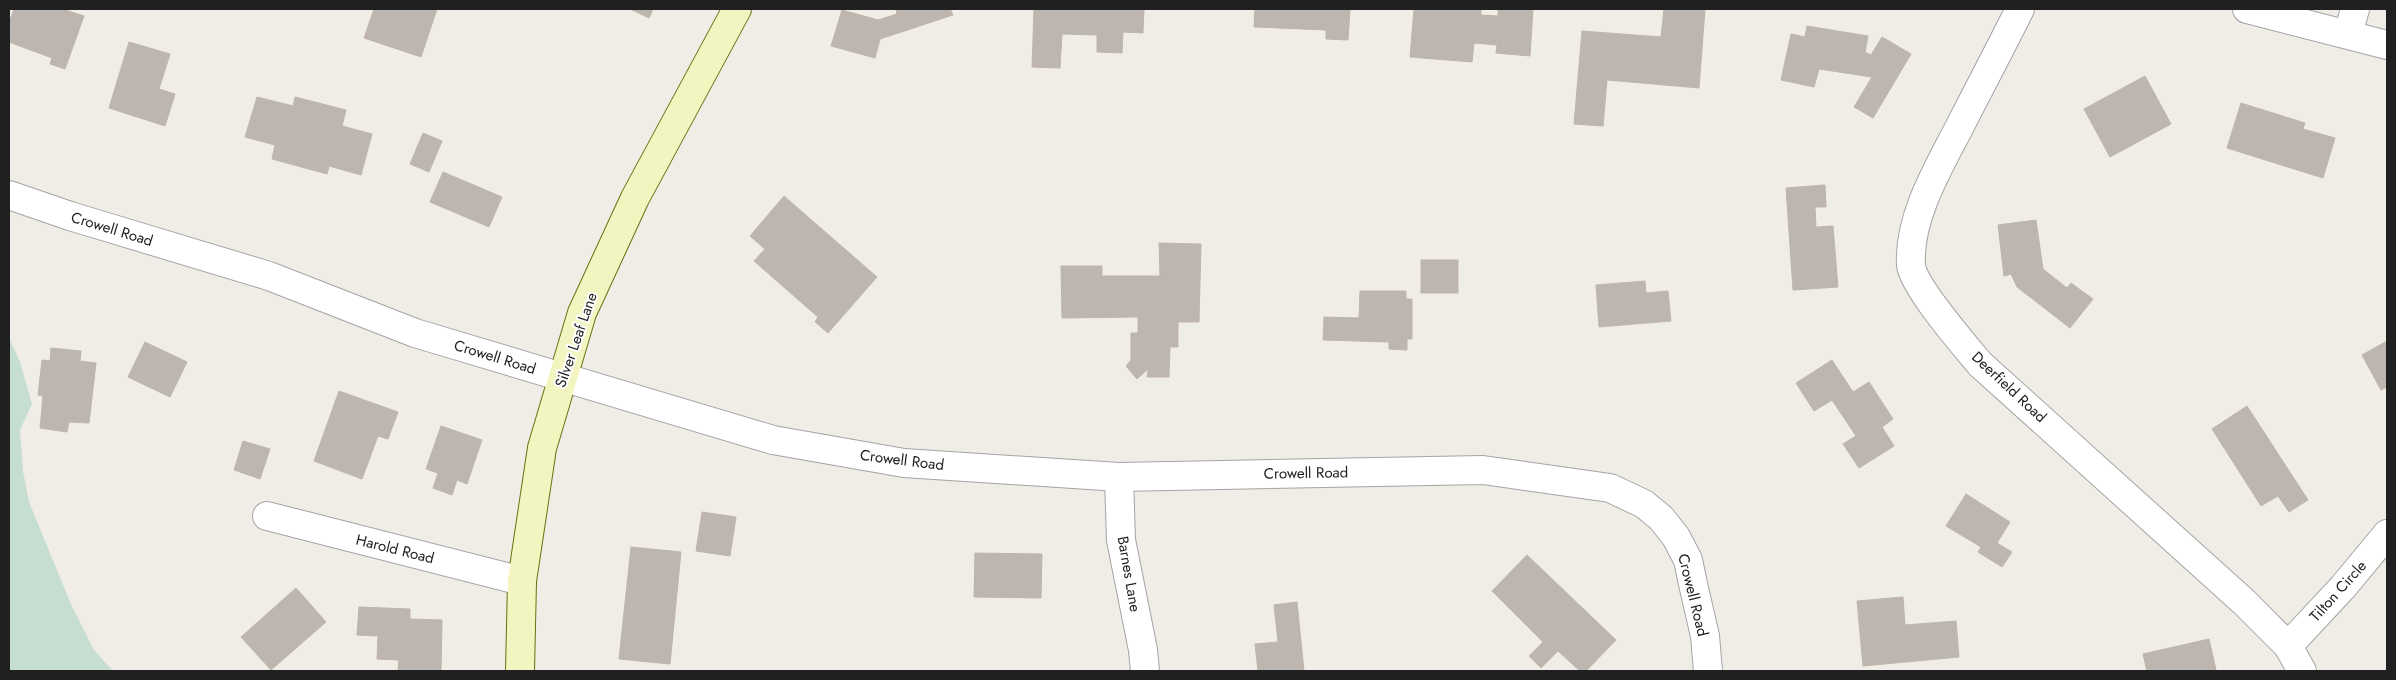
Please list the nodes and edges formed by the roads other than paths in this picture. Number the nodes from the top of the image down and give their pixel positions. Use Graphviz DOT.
graph roads {
  1 [pos="737,9"];
  2 [pos="2020,9"];
  3 [pos="2247,9"];
  4 [pos="2352,21"];
  5 [pos="2387,45"];
  6 [pos="9,195"];
  7 [pos="562,378"];
  8 [pos="1119,477"];
  9 [pos="267,516"];
  10 [pos="2387,534"];
  11 [pos="522,581"];
  12 [pos="2288,646"];
  13 [pos="520,671"];
  14 [pos="1145,671"];
  15 [pos="1708,671"];
  16 [pos="2302,671"];
  1 -- 7 [label="street, Silver Leaf Lane"];
  2 -- 12 [label="street, Deerfield Road"];
  3 -- 4 [label="street"];
  4 -- 5 [label="street"];
  6 -- 7 [label="street, Crowell Road"];
  7 -- 8 [label="street, Crowell Road"];
  7 -- 11 [label="street, Silver Leaf Lane"];
  8 -- 14 [label="street, Barnes Lane"];
  8 -- 15 [label="street, Crowell Road"];
  9 -- 11 [label="street, Harold Road"];
  10 -- 12 [label="street, Tilton Circle"];
  11 -- 13 [label="street, Silver Leaf Lane"];
  12 -- 16 [label="street, Deerfield Road"];
}
